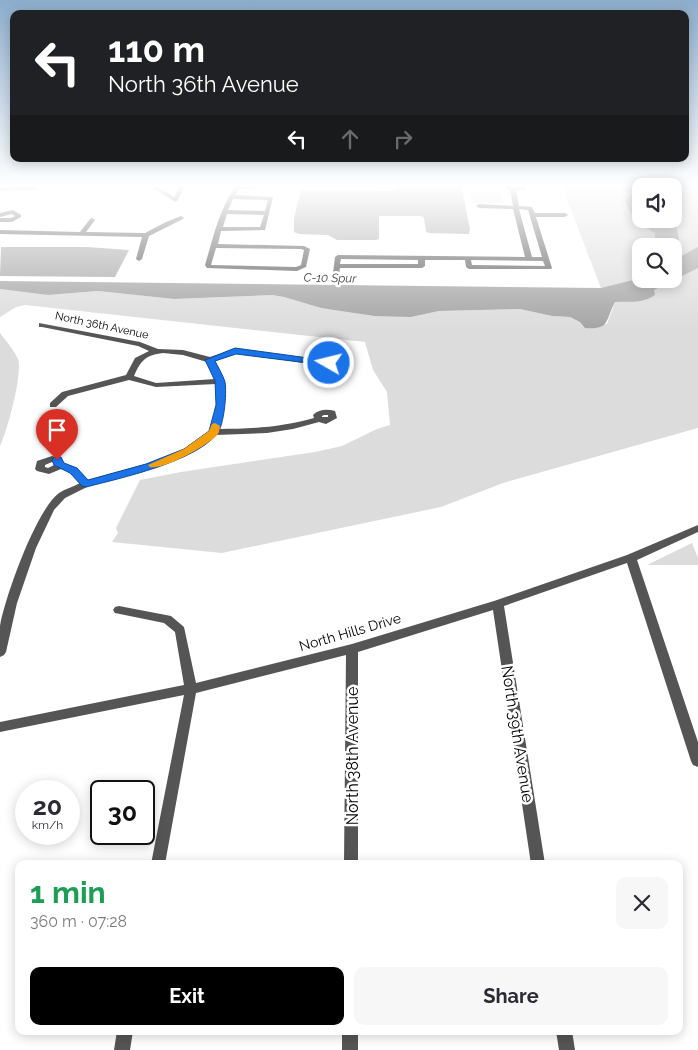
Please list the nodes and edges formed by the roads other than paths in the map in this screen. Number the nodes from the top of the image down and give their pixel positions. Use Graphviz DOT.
graph roads {
  1 [pos="104,233"];
  2 [pos="150,233"];
  3 [pos="219,233"];
  4 [pos="522,233"];
  5 [pos="538,233"];
  6 [pos="146,235"];
  7 [pos="214,246"];
  8 [pos="421,258"];
  9 [pos="468,258"];
  10 [pos="139,259"];
  11 [pos="529,259"];
  12 [pos="546,259"];
  13 [pos="337,266"];
  14 [pos="335,281"];
  15 [pos="42,326"];
  16 [pos="157,351"];
  17 [pos="210,360"];
  18 [pos="316,362"];
  19 [pos="129,377"];
  20 [pos="220,381"];
  21 [pos="53,405"];
  22 [pos="319,419"];
  23 [pos="214,432"];
  24 [pos="59,465"];
  25 [pos="86,484"];
  26 [pos="698,528"];
  27 [pos="631,558"];
  28 [pos="5,604"];
  29 [pos="498,604"];
  30 [pos="119,610"];
  31 [pos="352,649"];
  32 [pos="0,652"];
  33 [pos="191,689"];
  34 [pos="0,727"];
  35 [pos="698,761"];
  36 [pos="159,860"];
  37 [pos="351,860"];
  38 [pos="537,860"];
  39 [pos="125,1035"];
  40 [pos="350,1035"];
  41 [pos="565,1035"];
  42 [pos="122,1050"];
  43 [pos="350,1050"];
  44 [pos="567,1050"];
  1 -- 6 [label="street"];
  2 -- 6 [label="street"];
  3 -- 7 [label="street"];
  4 -- 11 [label="street"];
  5 -- 12 [label="street"];
  6 -- 10 [label="street"];
  7 -- 7 [label="street"];
  8 -- 9 [label="street"];
  8 -- 13 [label="street"];
  8 -- 13 [label="street"];
  9 -- 11 [label="street"];
  9 -- 12 [label="street"];
  11 -- 12 [label="street"];
  13 -- 14 [label="street"];
  15 -- 16 [label="street, North 36th Avenue"];
  16 -- 17 [label="street, North 36th Avenue"];
  16 -- 19 [label="street, North 36th Avenue"];
  17 -- 18 [label="street"];
  17 -- 20 [label="street"];
  19 -- 20 [label="street"];
  19 -- 21 [label="street"];
  20 -- 23 [label="street"];
  22 -- 23 [label="street"];
  23 -- 25 [label="street"];
  24 -- 25 [label="street"];
  25 -- 28 [label="street"];
  26 -- 27 [label="street, North Hills Drive"];
  27 -- 29 [label="street, North Hills Drive"];
  27 -- 35 [label="street"];
  28 -- 32 [label="street"];
  29 -- 31 [label="street, North Hills Drive"];
  29 -- 38 [label="street, North 39th Avenue"];
  30 -- 33 [label="street"];
  31 -- 33 [label="street, North Hills Drive"];
  31 -- 37 [label="street, North 38th Avenue"];
  33 -- 34 [label="street, North Hills Drive"];
  33 -- 36 [label="street"];
  39 -- 42 [label="street"];
  40 -- 43 [label="street"];
  41 -- 44 [label="street"];
}
